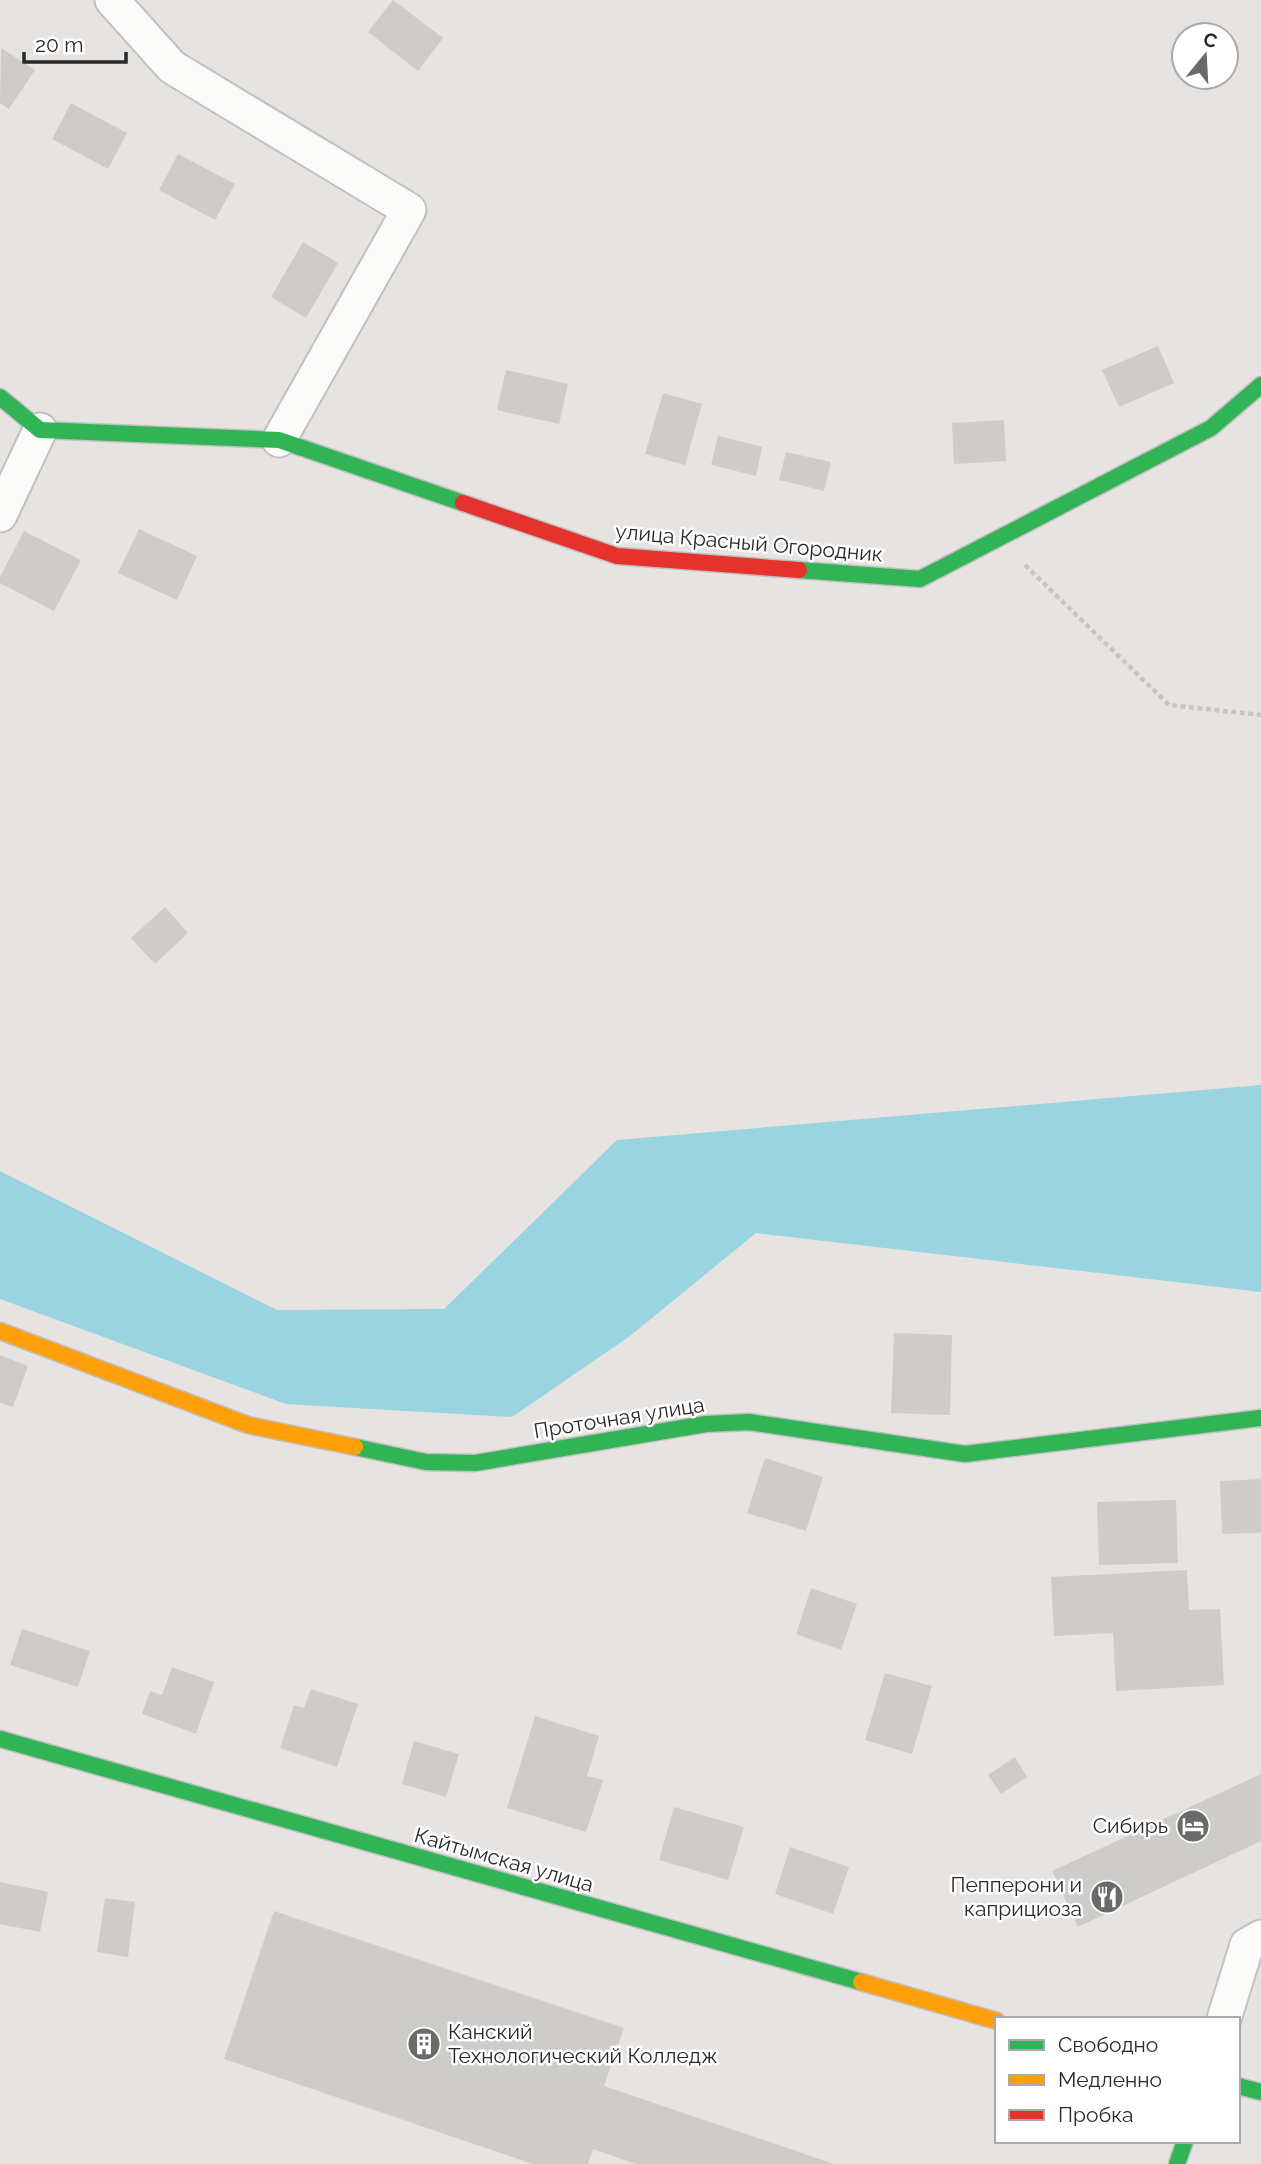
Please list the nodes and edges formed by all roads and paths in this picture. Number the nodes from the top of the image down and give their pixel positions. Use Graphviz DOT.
graph roads {
  1 [pos="112,0"];
  2 [pos="1261,385"];
  3 [pos="0,397"];
  4 [pos="40,430"];
  5 [pos="279,440"];
  6 [pos="0,514"];
  7 [pos="999,538"];
  8 [pos="1261,715"];
  9 [pos="0,1331"];
  10 [pos="1261,1419"];
  11 [pos="0,1739"];
  12 [pos="1261,1937"];
  13 [pos="1225,2017"];
  14 [pos="995,2020"];
  15 [pos="1240,2087"];
  16 [pos="1261,2092"];
  17 [pos="1184,2143"];
  18 [pos="1177,2164"];
  1 -- 5 [label="street"];
  2 -- 7 [label="street, улица Красный Огородник"];
  3 -- 4 [label="street"];
  4 -- 5 [label="street, улица Красный Огородник"];
  4 -- 6 [label="street"];
  5 -- 7 [label="street, улица Красный Огородник"];
  7 -- 8 [label="path"];
  9 -- 10 [label="street, Проточная улица"];
  11 -- 14 [label="street, Кайтымская улица"];
  12 -- 13 [label="street"];
  15 -- 16 [label="street"];
  17 -- 18 [label="street"];
}
